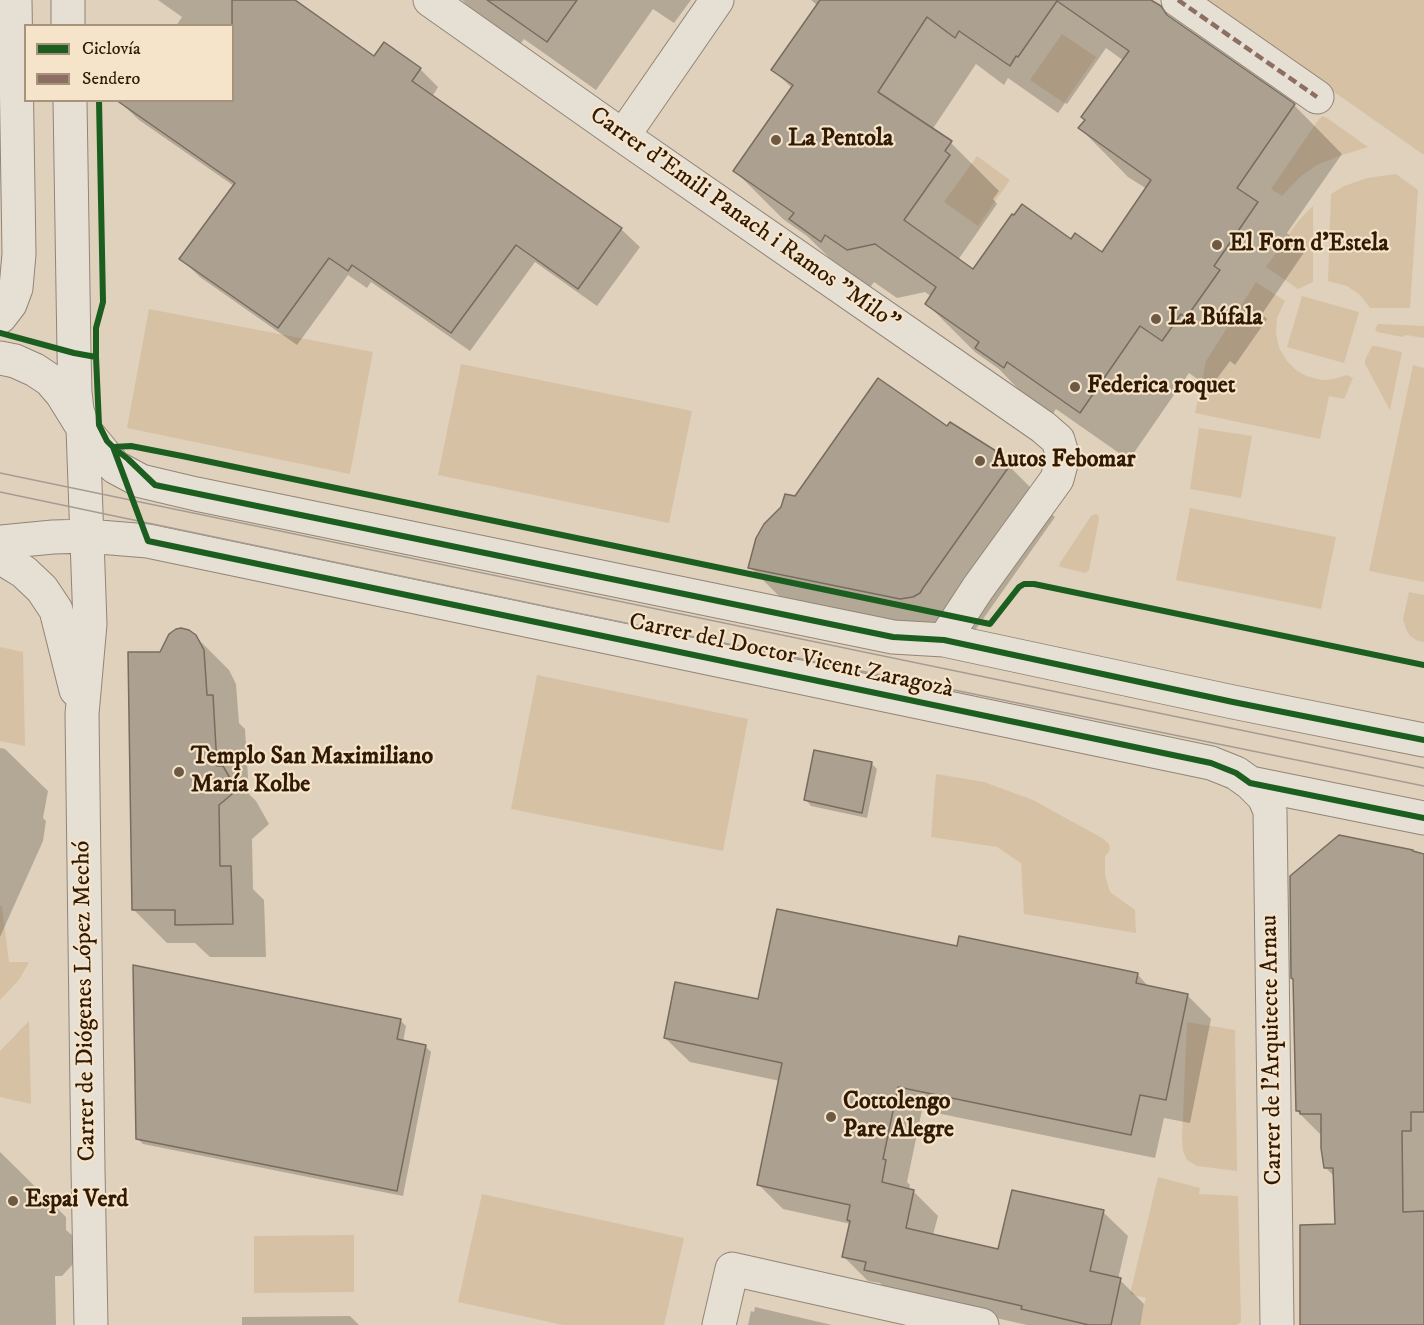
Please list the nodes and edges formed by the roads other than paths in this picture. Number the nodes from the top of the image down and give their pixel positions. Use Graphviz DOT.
graph roads {
  1 [pos="15,0"];
  2 [pos="68,0"];
  3 [pos="430,0"];
  4 [pos="717,0"];
  5 [pos="1178,0"];
  6 [pos="68,24"];
  7 [pos="1317,97"];
  8 [pos="70,102"];
  9 [pos="623,136"];
  10 [pos="0,317"];
  11 [pos="0,358"];
  12 [pos="83,428"];
  13 [pos="87,536"];
  14 [pos="0,542"];
  15 [pos="0,557"];
  16 [pos="944,640"];
  17 [pos="82,714"];
  18 [pos="1424,740"];
  19 [pos="1250,783"];
  20 [pos="1424,818"];
  21 [pos="91,1325"];
  22 [pos="719,1325"];
  23 [pos="982,1325"];
  24 [pos="1277,1325"];
  1 -- 10 [label="street"];
  2 -- 6 [label="street"];
  3 -- 9 [label="street, Carrer d'Emili Panach i Ramos \"Milo\""];
  4 -- 9 [label="street"];
  5 -- 7 [label="street"];
  8 -- 12 [label="street"];
  9 -- 16 [label="street, Carrer d'Emili Panach i Ramos \"Milo\""];
  11 -- 12 [label="street, Carrer del Doctor Vicent Zaragozà"];
  12 -- 13 [label="street, Carrer de Diógenes López Mechó"];
  12 -- 16 [label="street, Carrer del Doctor Vicent Zaragozà"];
  13 -- 14 [label="street, Carrer del Doctor Vicent Zaragozà"];
  13 -- 17 [label="street, Carrer de Diógenes López Mechó"];
  13 -- 19 [label="street, Carrer del Doctor Vicent Zaragozà"];
  15 -- 17 [label="street, Carrer de Diógenes López Mechó"];
  16 -- 18 [label="street, Carrer del Doctor Vicent Zaragozà"];
  17 -- 21 [label="street, Carrer de Diógenes López Mechó"];
  19 -- 20 [label="street, Carrer del Doctor Vicent Zaragozà"];
  19 -- 24 [label="street, Carrer de l'Arquitecte Arnau"];
  22 -- 23 [label="street"];
}
